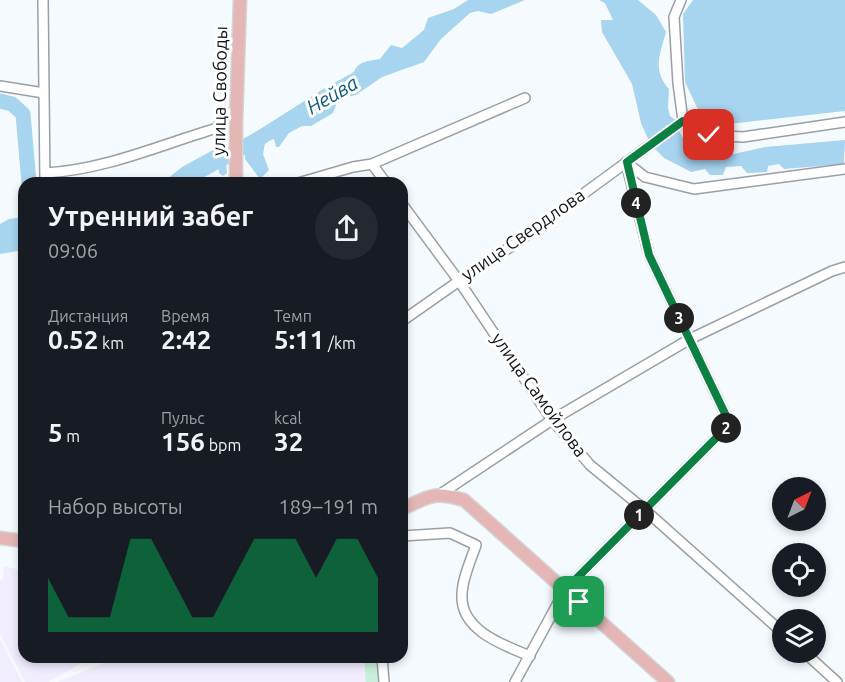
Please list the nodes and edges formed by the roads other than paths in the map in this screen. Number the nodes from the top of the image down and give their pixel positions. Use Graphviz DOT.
graph roads {
  1 [pos="43,0"];
  2 [pos="240,0"];
  3 [pos="681,0"];
  4 [pos="0,86"];
  5 [pos="44,93"];
  6 [pos="525,98"];
  7 [pos="236,118"];
  8 [pos="683,121"];
  9 [pos="845,122"];
  10 [pos="627,162"];
  11 [pos="372,164"];
  12 [pos="845,169"];
  13 [pos="45,173"];
  14 [pos="45,177"];
  15 [pos="236,177"];
  16 [pos="319,177"];
  17 [pos="382,177"];
  18 [pos="408,212"];
  19 [pos="845,267"];
  20 [pos="459,280"];
  21 [pos="408,317"];
  22 [pos="690,339"];
  23 [pos="552,420"];
  24 [pos="442,493"];
  25 [pos="408,506"];
  26 [pos="645,510"];
  27 [pos="408,536"];
  28 [pos="0,538"];
  29 [pos="18,540"];
  30 [pos="565,590"];
  31 [pos="772,623"];
  32 [pos="530,656"];
  33 [pos="382,663"];
  34 [pos="816,663"];
  35 [pos="384,682"];
  36 [pos="515,682"];
  37 [pos="668,682"];
  38 [pos="837,682"];
  1 -- 5 [label="street"];
  2 -- 7 [label="main road, улица Свободы"];
  3 -- 8 [label="street"];
  4 -- 5 [label="street"];
  5 -- 13 [label="street"];
  6 -- 11 [label="street"];
  7 -- 13 [label="street"];
  7 -- 15 [label="main road, улица Свободы"];
  8 -- 9 [label="street"];
  8 -- 10 [label="street, улица Свердлова"];
  10 -- 12 [label="street"];
  10 -- 20 [label="street, улица Свердлова"];
  10 -- 22 [label="street"];
  11 -- 16 [label="street"];
  11 -- 17 [label="street"];
  13 -- 14 [label="street"];
  18 -- 20 [label="street, улица Самойлова"];
  19 -- 22 [label="street"];
  20 -- 21 [label="street, улица Свердлова"];
  20 -- 23 [label="street, улица Самойлова"];
  22 -- 23 [label="street"];
  22 -- 26 [label="street"];
  23 -- 24 [label="street"];
  23 -- 26 [label="street, улица Самойлова"];
  24 -- 25 [label="main road"];
  24 -- 30 [label="main road"];
  26 -- 30 [label="street"];
  26 -- 31 [label="street, улица Самойлова"];
  27 -- 32 [label="street"];
  28 -- 29 [label="main road"];
  30 -- 32 [label="street"];
  30 -- 37 [label="main road"];
  32 -- 36 [label="street"];
  33 -- 35 [label="street"];
  34 -- 38 [label="street"];
}
